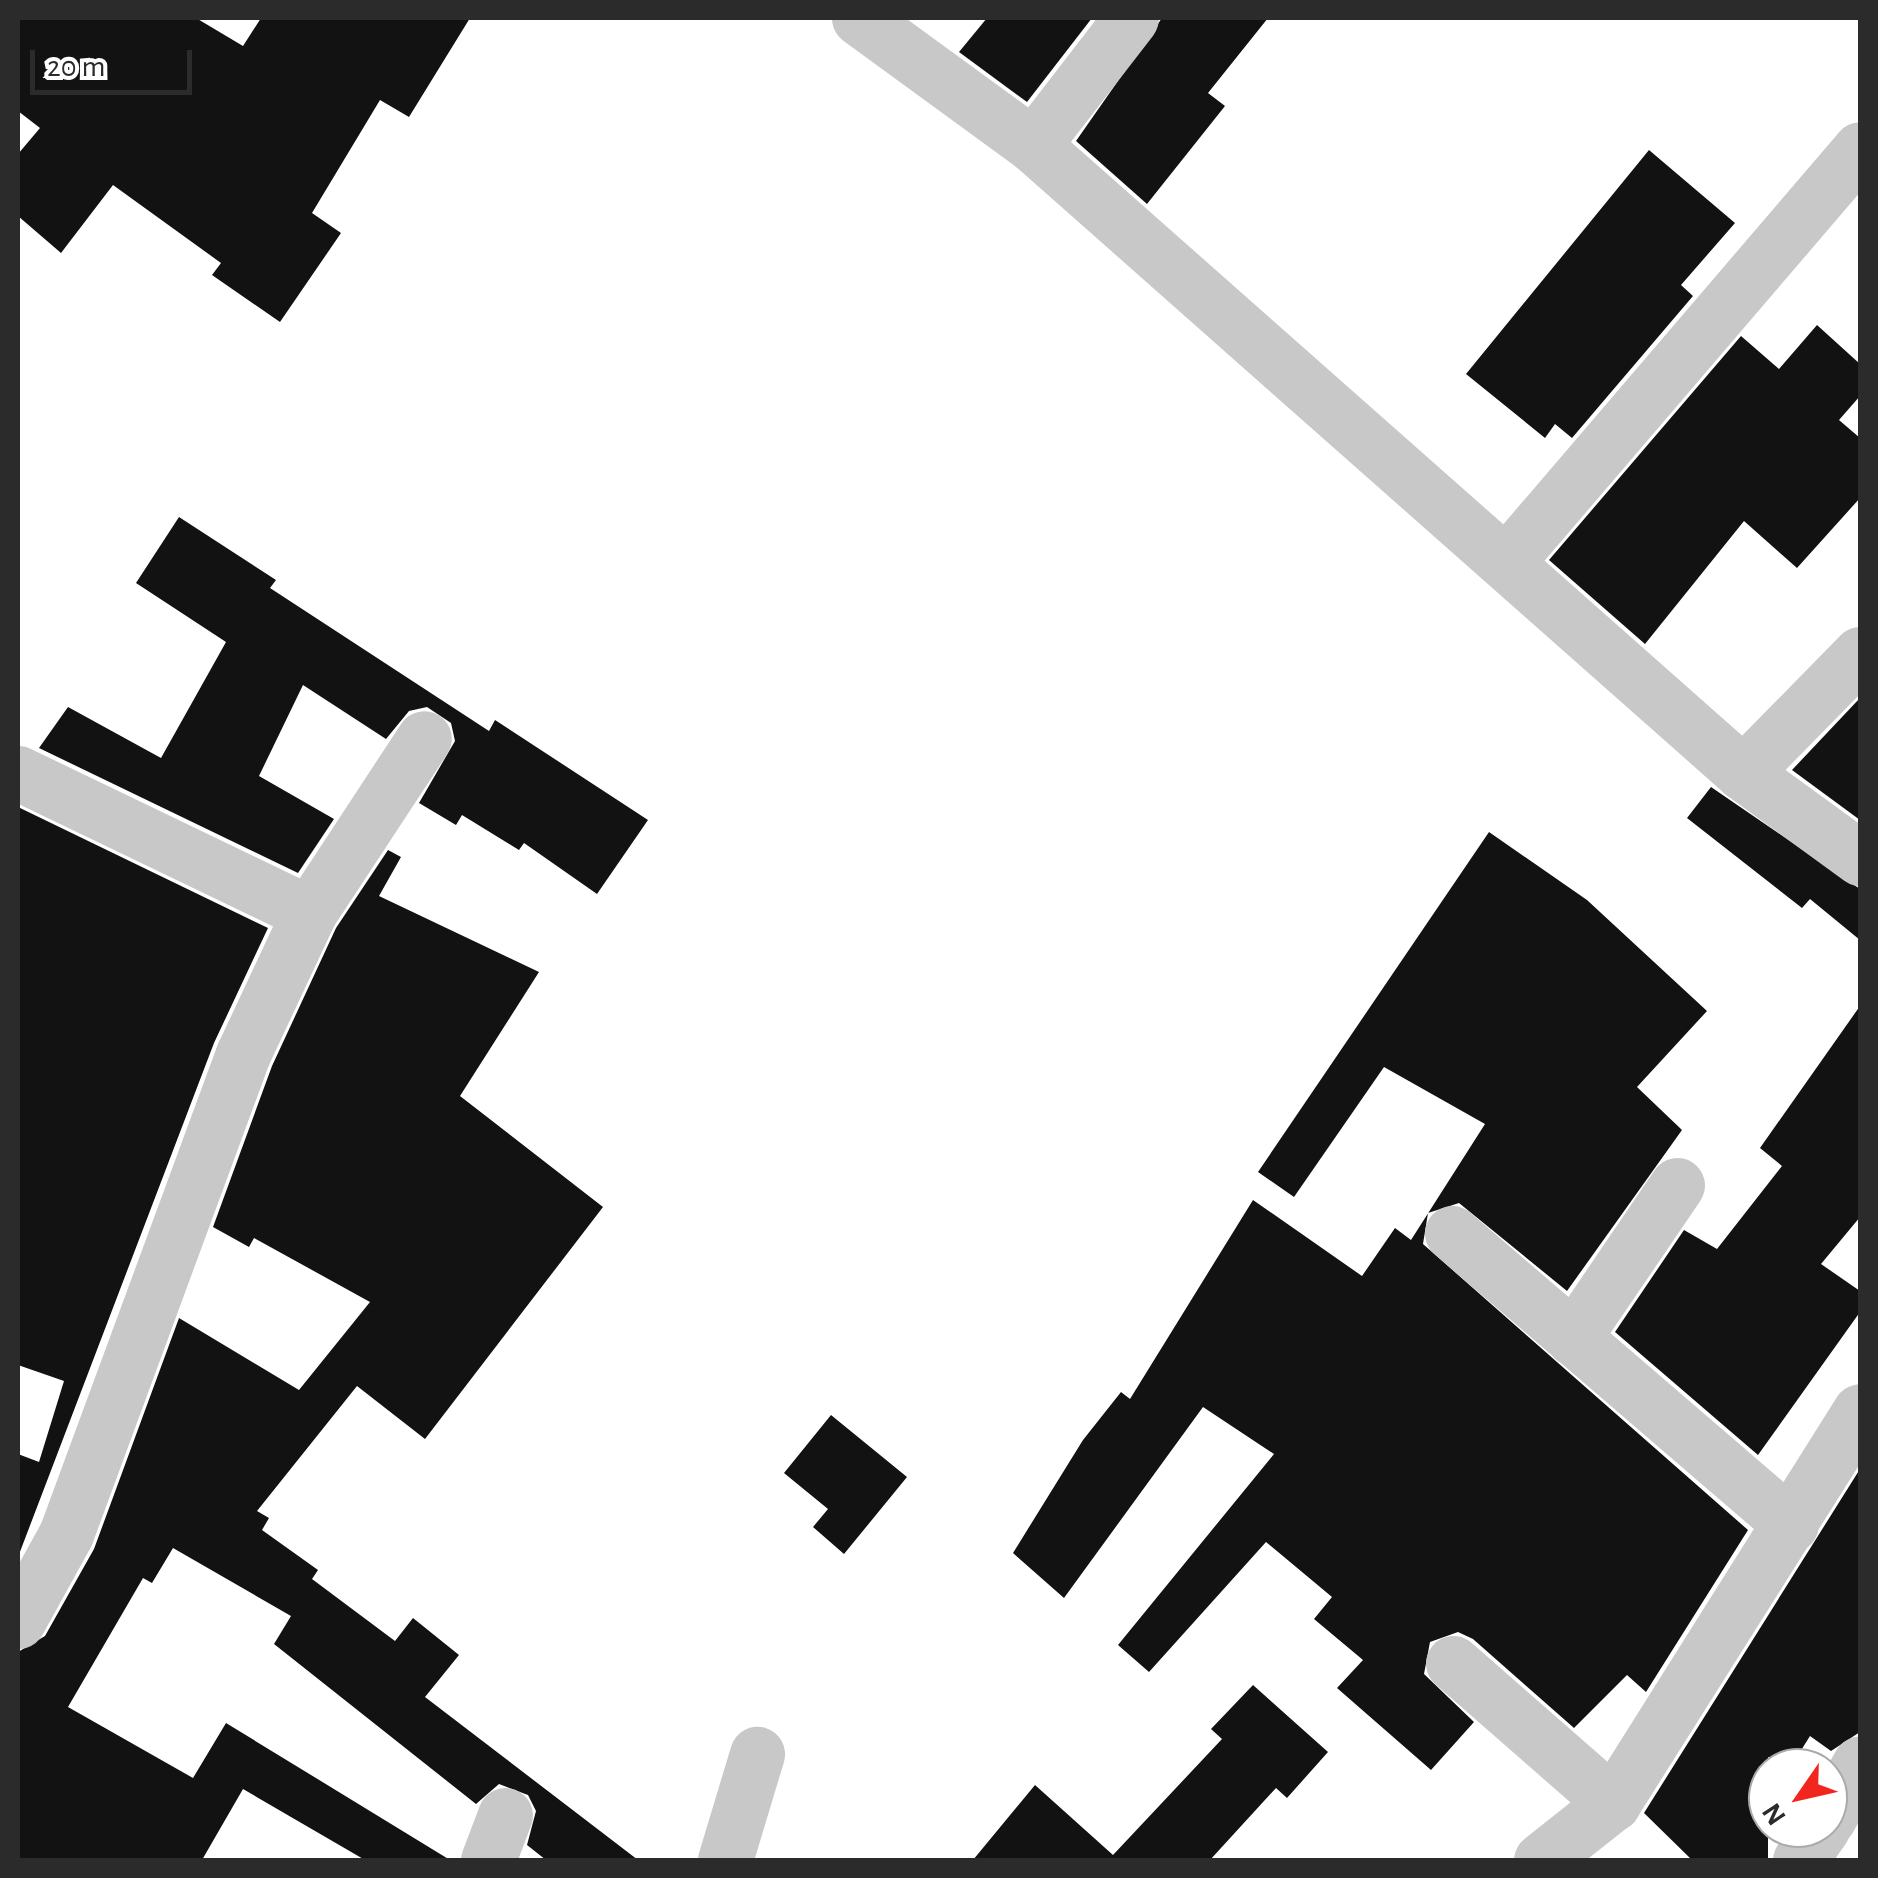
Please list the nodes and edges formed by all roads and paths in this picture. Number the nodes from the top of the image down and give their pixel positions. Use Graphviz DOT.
graph roads {
  1 [pos="859,18"];
  2 [pos="1130,18"];
  3 [pos="1034,146"];
  4 [pos="1860,149"];
  5 [pos="1508,560"];
  6 [pos="1860,654"];
  7 [pos="424,738"];
  8 [pos="18,773"];
  9 [pos="1744,773"];
  10 [pos="1860,858"];
  11 [pos="308,912"];
  12 [pos="1676,1185"];
  13 [pos="1452,1233"];
  14 [pos="1573,1338"];
  15 [pos="1860,1411"];
  16 [pos="1791,1526"];
  17 [pos="18,1621"];
  18 [pos="1453,1663"];
  19 [pos="757,1754"];
  20 [pos="1613,1803"];
  21 [pos="724,1860"];
  22 [pos="1541,1860"];
  1 -- 3 [label="street"];
  2 -- 3 [label="street"];
  3 -- 5 [label="street"];
  4 -- 5 [label="street"];
  5 -- 9 [label="street"];
  6 -- 9 [label="street"];
  7 -- 11 [label="street"];
  8 -- 11 [label="street"];
  9 -- 10 [label="street"];
  11 -- 17 [label="street"];
  12 -- 14 [label="street"];
  13 -- 14 [label="street"];
  14 -- 16 [label="street"];
  15 -- 16 [label="street"];
  16 -- 20 [label="street"];
  18 -- 20 [label="street"];
  19 -- 21 [label="street"];
  20 -- 22 [label="street"];
}
